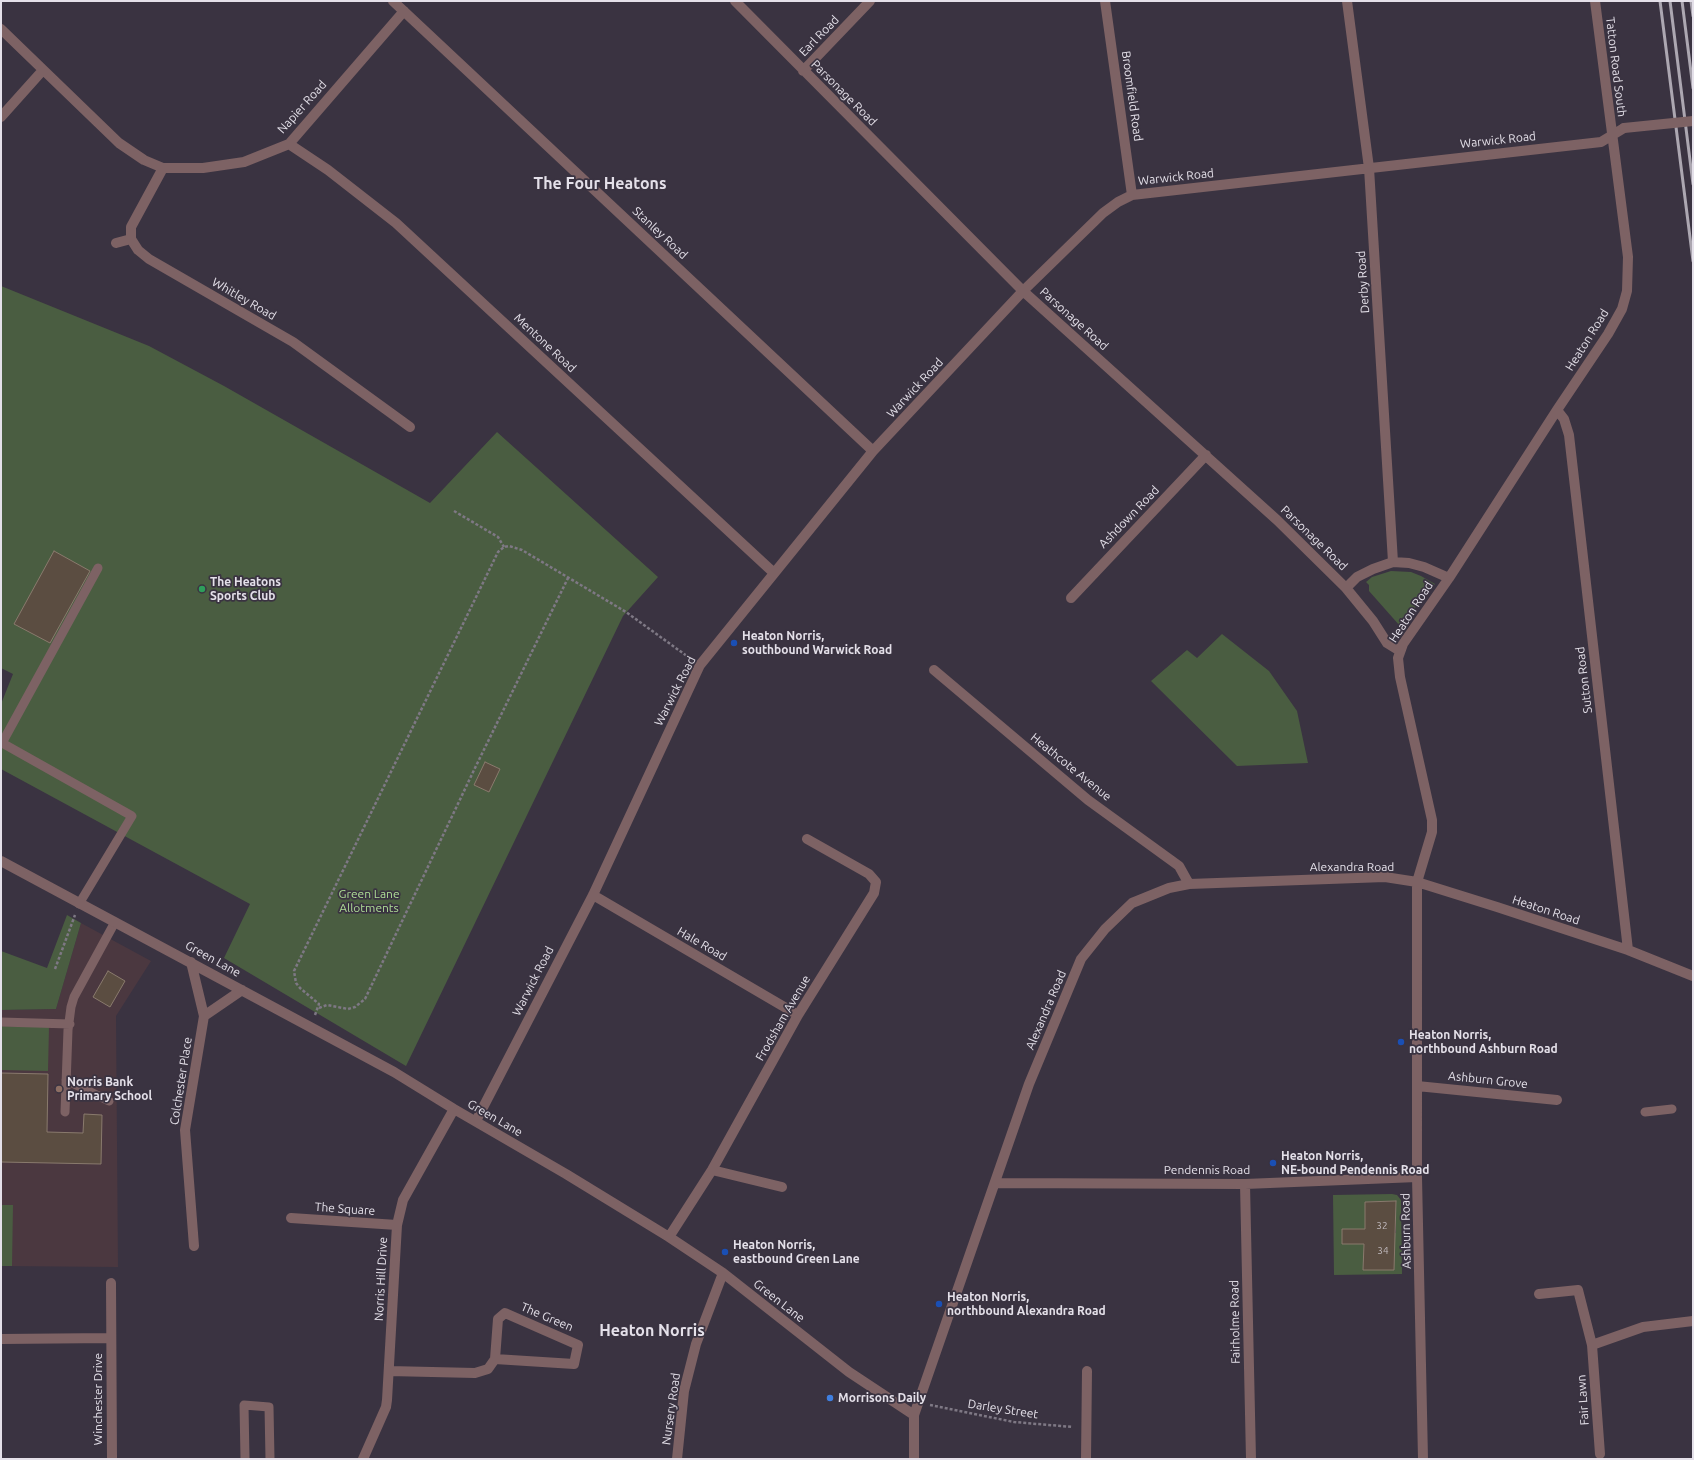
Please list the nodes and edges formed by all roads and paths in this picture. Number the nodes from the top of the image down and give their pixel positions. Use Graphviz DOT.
graph roads {
  1 [pos="393,1"];
  2 [pos="735,1"];
  3 [pos="870,1"];
  4 [pos="1105,1"];
  5 [pos="1347,1"];
  6 [pos="1595,1"];
  7 [pos="404,11"];
  8 [pos="1,29"];
  9 [pos="43,70"];
  10 [pos="803,71"];
  11 [pos="1,117"];
  12 [pos="1693,121"];
  13 [pos="1612,136"];
  14 [pos="289,144"];
  15 [pos="163,168"];
  16 [pos="1369,168"];
  17 [pos="1132,195"];
  18 [pos="131,239"];
  19 [pos="116,243"];
  20 [pos="1023,291"];
  21 [pos="1557,410"];
  22 [pos="410,427"];
  23 [pos="873,451"];
  24 [pos="1206,455"];
  25 [pos="454,512"];
  26 [pos="504,547"];
  27 [pos="1393,562"];
  28 [pos="98,568"];
  29 [pos="774,573"];
  30 [pos="568,578"];
  31 [pos="1449,578"];
  32 [pos="1346,588"];
  33 [pos="1071,598"];
  34 [pos="1400,651"];
  35 [pos="700,665"];
  36 [pos="934,670"];
  37 [pos="807,839"];
  38 [pos="1,861"];
  39 [pos="1417,882"];
  40 [pos="1189,884"];
  41 [pos="593,895"];
  42 [pos="79,904"];
  43 [pos="115,922"];
  44 [pos="1628,950"];
  45 [pos="192,962"];
  46 [pos="55,969"];
  47 [pos="1693,976"];
  48 [pos="242,990"];
  49 [pos="319,1008"];
  50 [pos="798,1015"];
  51 [pos="204,1016"];
  52 [pos="1,1022"];
  53 [pos="70,1024"];
  54 [pos="309,1026"];
  55 [pos="66,1080"];
  56 [pos="1417,1086"];
  57 [pos="1557,1100"];
  58 [pos="109,1101"];
  59 [pos="454,1109"];
  60 [pos="1672,1109"];
  61 [pos="65,1112"];
  62 [pos="1645,1112"];
  63 [pos="476,1122"];
  64 [pos="712,1170"];
  65 [pos="1418,1176"];
  66 [pos="996,1183"];
  67 [pos="1245,1184"];
  68 [pos="782,1188"];
  69 [pos="291,1218"];
  70 [pos="397,1225"];
  71 [pos="669,1237"];
  72 [pos="194,1246"];
  73 [pos="723,1273"];
  74 [pos="111,1283"];
  75 [pos="1540,1294"];
  76 [pos="1693,1321"];
  77 [pos="111,1338"];
  78 [pos="1,1339"];
  79 [pos="1592,1345"];
  80 [pos="495,1359"];
  81 [pos="389,1371"];
  82 [pos="1087,1371"];
  83 [pos="918,1402"];
  84 [pos="914,1415"];
  85 [pos="1086,1427"];
  86 [pos="1600,1454"];
  87 [pos="112,1459"];
  88 [pos="245,1459"];
  89 [pos="270,1459"];
  90 [pos="363,1459"];
  91 [pos="677,1459"];
  92 [pos="914,1459"];
  93 [pos="1086,1459"];
  94 [pos="1251,1459"];
  95 [pos="1423,1459"];
  1 -- 7 [label="street, Stanley Road"];
  2 -- 10 [label="street, Parsonage Road"];
  3 -- 10 [label="street, Earl Road"];
  4 -- 17 [label="street, Broomfield Road"];
  5 -- 16 [label="street, Derby Road"];
  6 -- 13 [label="street, Tatton Road South"];
  7 -- 14 [label="street, Napier Road"];
  7 -- 23 [label="street, Stanley Road"];
  8 -- 9 [label="street, Napier Road"];
  9 -- 11 [label="street"];
  9 -- 15 [label="street, Napier Road"];
  10 -- 20 [label="street, Parsonage Road"];
  12 -- 13 [label="street, Warwick Road, bridge"];
  13 -- 16 [label="street, Warwick Road"];
  13 -- 21 [label="street, Heaton Road"];
  14 -- 15 [label="street, Napier Road"];
  14 -- 29 [label="street, Mentone Road"];
  15 -- 18 [label="street"];
  16 -- 17 [label="street, Warwick Road"];
  16 -- 27 [label="street, Derby Road"];
  17 -- 20 [label="street, Warwick Road"];
  18 -- 19 [label="street"];
  18 -- 22 [label="street, Whitley Road"];
  20 -- 23 [label="street, Warwick Road"];
  20 -- 24 [label="street, Parsonage Road"];
  21 -- 31 [label="street, Heaton Road"];
  21 -- 44 [label="street, Sutton Road"];
  23 -- 29 [label="street, Warwick Road"];
  24 -- 32 [label="street, Parsonage Road"];
  24 -- 33 [label="street, Ashdown Road"];
  25 -- 26 [label="path"];
  26 -- 30 [label="path"];
  26 -- 49 [label="path"];
  27 -- 31 [label="street"];
  27 -- 32 [label="street"];
  28 -- 42 [label="lane"];
  29 -- 35 [label="street, Warwick Road"];
  30 -- 35 [label="path"];
  30 -- 49 [label="path"];
  31 -- 34 [label="street, Heaton Road"];
  32 -- 34 [label="street, Parsonage Road"];
  34 -- 39 [label="street, Heaton Road"];
  35 -- 41 [label="street, Warwick Road"];
  36 -- 40 [label="street, Heathcote Avenue"];
  37 -- 50 [label="street, Frodsham Avenue"];
  38 -- 42 [label="street, Green Lane"];
  39 -- 40 [label="street, Alexandra Road"];
  39 -- 44 [label="street, Heaton Road"];
  39 -- 56 [label="street, Ashburn Road"];
  40 -- 66 [label="street, Alexandra Road"];
  41 -- 50 [label="street, Hale Road"];
  41 -- 63 [label="street, Warwick Road"];
  42 -- 43 [label="street, Green Lane"];
  42 -- 46 [label="path"];
  43 -- 45 [label="street, Green Lane"];
  43 -- 53 [label="lane"];
  44 -- 47 [label="street, Heaton Road"];
  45 -- 48 [label="street, Green Lane"];
  45 -- 51 [label="street, Colchester Place"];
  48 -- 51 [label="street"];
  48 -- 54 [label="street, Green Lane"];
  49 -- 54 [label="path"];
  50 -- 64 [label="street, Frodsham Avenue"];
  51 -- 72 [label="street, Colchester Place"];
  52 -- 53 [label="lane"];
  53 -- 55 [label="lane"];
  54 -- 59 [label="street, Green Lane"];
  55 -- 58 [label="lane"];
  55 -- 61 [label="lane"];
  56 -- 57 [label="street, Ashburn Grove"];
  56 -- 65 [label="street, Ashburn Road"];
  59 -- 63 [label="street, Green Lane"];
  59 -- 70 [label="street, Norris Hill Drive"];
  60 -- 62 [label="lane"];
  63 -- 71 [label="street, Green Lane"];
  64 -- 68 [label="street"];
  64 -- 71 [label="street, Frodsham Avenue"];
  65 -- 67 [label="street, Pendennis Road"];
  65 -- 95 [label="street, Ashburn Road"];
  66 -- 67 [label="street, Pendennis Road"];
  66 -- 83 [label="street, Alexandra Road"];
  67 -- 94 [label="street, Fairholme Road"];
  69 -- 70 [label="street, The Square"];
  70 -- 81 [label="street, Norris Hill Drive"];
  71 -- 73 [label="street, Green Lane"];
  73 -- 84 [label="street, Green Lane"];
  73 -- 91 [label="street, Nursery Road"];
  74 -- 77 [label="street, Winchester Drive"];
  75 -- 79 [label="street, Fair Lawn"];
  76 -- 79 [label="street"];
  77 -- 78 [label="street, Winchester Drive"];
  77 -- 87 [label="street, Winchester Drive"];
  79 -- 86 [label="street, Fair Lawn"];
  80 -- 80 [label="street, The Green"];
  80 -- 81 [label="street"];
  81 -- 90 [label="street, Norris Hill Drive"];
  82 -- 85 [label="street"];
  83 -- 84 [label="street, Alexandra Road"];
  83 -- 85 [label="path, Darley Street"];
  84 -- 92 [label="street"];
  85 -- 93 [label="street"];
  88 -- 89 [label="lane"];
}
